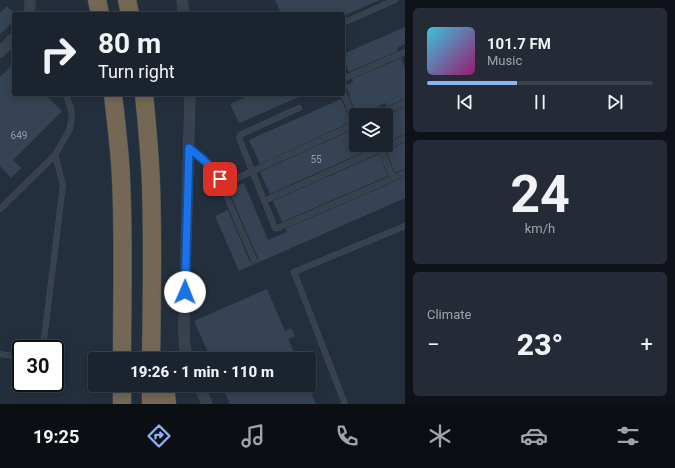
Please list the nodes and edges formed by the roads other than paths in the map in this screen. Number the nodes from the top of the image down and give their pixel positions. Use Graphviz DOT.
graph roads {
  1 [pos="30,0"];
  2 [pos="97,0"];
  3 [pos="127,0"];
  4 [pos="182,0"];
  5 [pos="395,0"];
  6 [pos="30,12"];
  7 [pos="100,12"];
  8 [pos="130,12"];
  9 [pos="184,12"];
  10 [pos="345,22"];
  11 [pos="12,40"];
  12 [pos="0,52"];
  13 [pos="405,52"];
  14 [pos="345,79"];
  15 [pos="66,96"];
  16 [pos="113,96"];
  17 [pos="144,96"];
  18 [pos="190,96"];
  19 [pos="344,96"];
  20 [pos="405,103"];
  21 [pos="299,108"];
  22 [pos="350,108"];
  23 [pos="393,108"];
  24 [pos="349,126"];
  25 [pos="405,138"];
  26 [pos="393,142"];
  27 [pos="189,148"];
  28 [pos="369,152"];
  29 [pos="382,152"];
  30 [pos="55,155"];
  31 [pos="252,171"];
  32 [pos="405,173"];
  33 [pos="393,178"];
  34 [pos="222,185"];
  35 [pos="264,200"];
  36 [pos="0,209"];
  37 [pos="405,226"];
  38 [pos="152,250"];
  39 [pos="254,260"];
  40 [pos="43,340"];
  41 [pos="122,352"];
  42 [pos="151,352"];
  43 [pos="162,352"];
  44 [pos="185,352"];
  45 [pos="0,354"];
  46 [pos="12,356"];
  47 [pos="122,392"];
  48 [pos="151,392"];
  49 [pos="166,392"];
  50 [pos="202,392"];
  51 [pos="122,404"];
  52 [pos="151,404"];
  53 [pos="167,404"];
  54 [pos="207,404"];
  55 [pos="345,404"];
  1 -- 6 [label="street"];
  2 -- 7 [label="highway"];
  3 -- 8 [label="highway"];
  4 -- 9 [label="street"];
  5 -- 10 [label="lane"];
  11 -- 12 [label="street"];
  13 -- 14 [label="lane"];
  15 -- 30 [label="lane"];
  16 -- 41 [label="highway"];
  17 -- 38 [label="highway"];
  18 -- 27 [label="street"];
  19 -- 22 [label="lane"];
  20 -- 23 [label="lane"];
  21 -- 31 [label="lane"];
  24 -- 31 [label="lane"];
  25 -- 26 [label="lane"];
  27 -- 34 [label="lane"];
  27 -- 44 [label="street"];
  28 -- 35 [label="lane"];
  29 -- 33 [label="lane"];
  30 -- 36 [label="lane"];
  30 -- 40 [label="lane"];
  31 -- 34 [label="lane"];
  31 -- 35 [label="lane"];
  32 -- 33 [label="lane"];
  33 -- 35 [label="lane"];
  34 -- 39 [label="lane"];
  37 -- 55 [label="lane"];
  38 -- 42 [label="highway"];
  38 -- 43 [label="highway"];
  45 -- 46 [label="lane"];
  47 -- 51 [label="highway"];
  48 -- 52 [label="highway"];
  49 -- 53 [label="highway"];
  50 -- 54 [label="street"];
}
